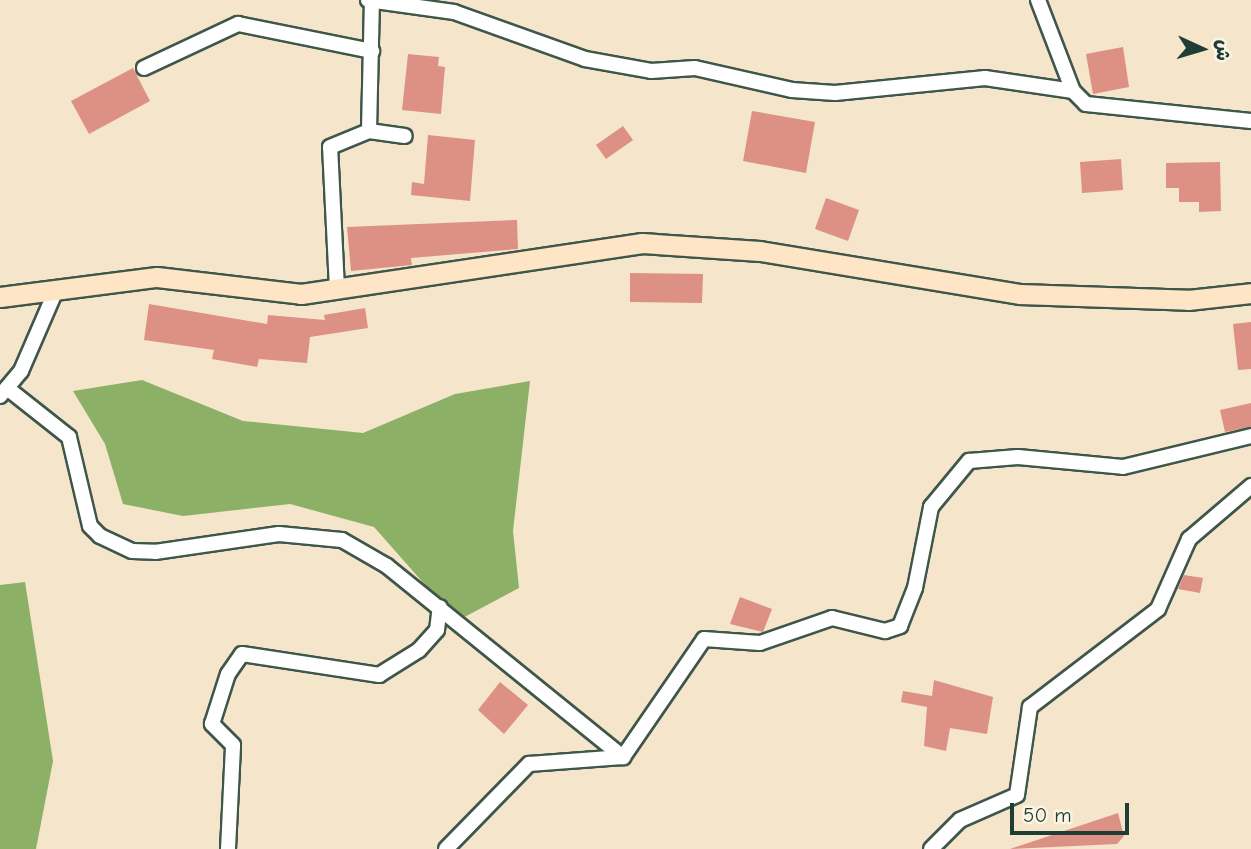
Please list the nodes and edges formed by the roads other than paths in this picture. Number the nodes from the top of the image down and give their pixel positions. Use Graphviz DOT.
graph roads {
  1 [pos="1038,0"];
  2 [pos="370,1"];
  3 [pos="372,51"];
  4 [pos="144,68"];
  5 [pos="1073,91"];
  6 [pos="1251,121"];
  7 [pos="369,131"];
  8 [pos="405,136"];
  9 [pos="56,289"];
  10 [pos="337,289"];
  11 [pos="1251,293"];
  12 [pos="0,297"];
  13 [pos="3,392"];
  14 [pos="1251,436"];
  15 [pos="1251,486"];
  16 [pos="440,607"];
  17 [pos="623,757"];
  18 [pos="228,849"];
  19 [pos="446,849"];
  20 [pos="931,849"];
  1 -- 5 [label="street"];
  2 -- 3 [label="street"];
  2 -- 5 [label="street"];
  3 -- 4 [label="street"];
  3 -- 7 [label="street"];
  5 -- 6 [label="street"];
  7 -- 8 [label="street"];
  7 -- 10 [label="street"];
  9 -- 10 [label="main road"];
  9 -- 12 [label="main road"];
  9 -- 13 [label="street"];
  10 -- 11 [label="main road"];
  13 -- 16 [label="street"];
  14 -- 17 [label="street"];
  15 -- 20 [label="street"];
  16 -- 17 [label="street"];
  16 -- 18 [label="street"];
  17 -- 19 [label="street"];
}
